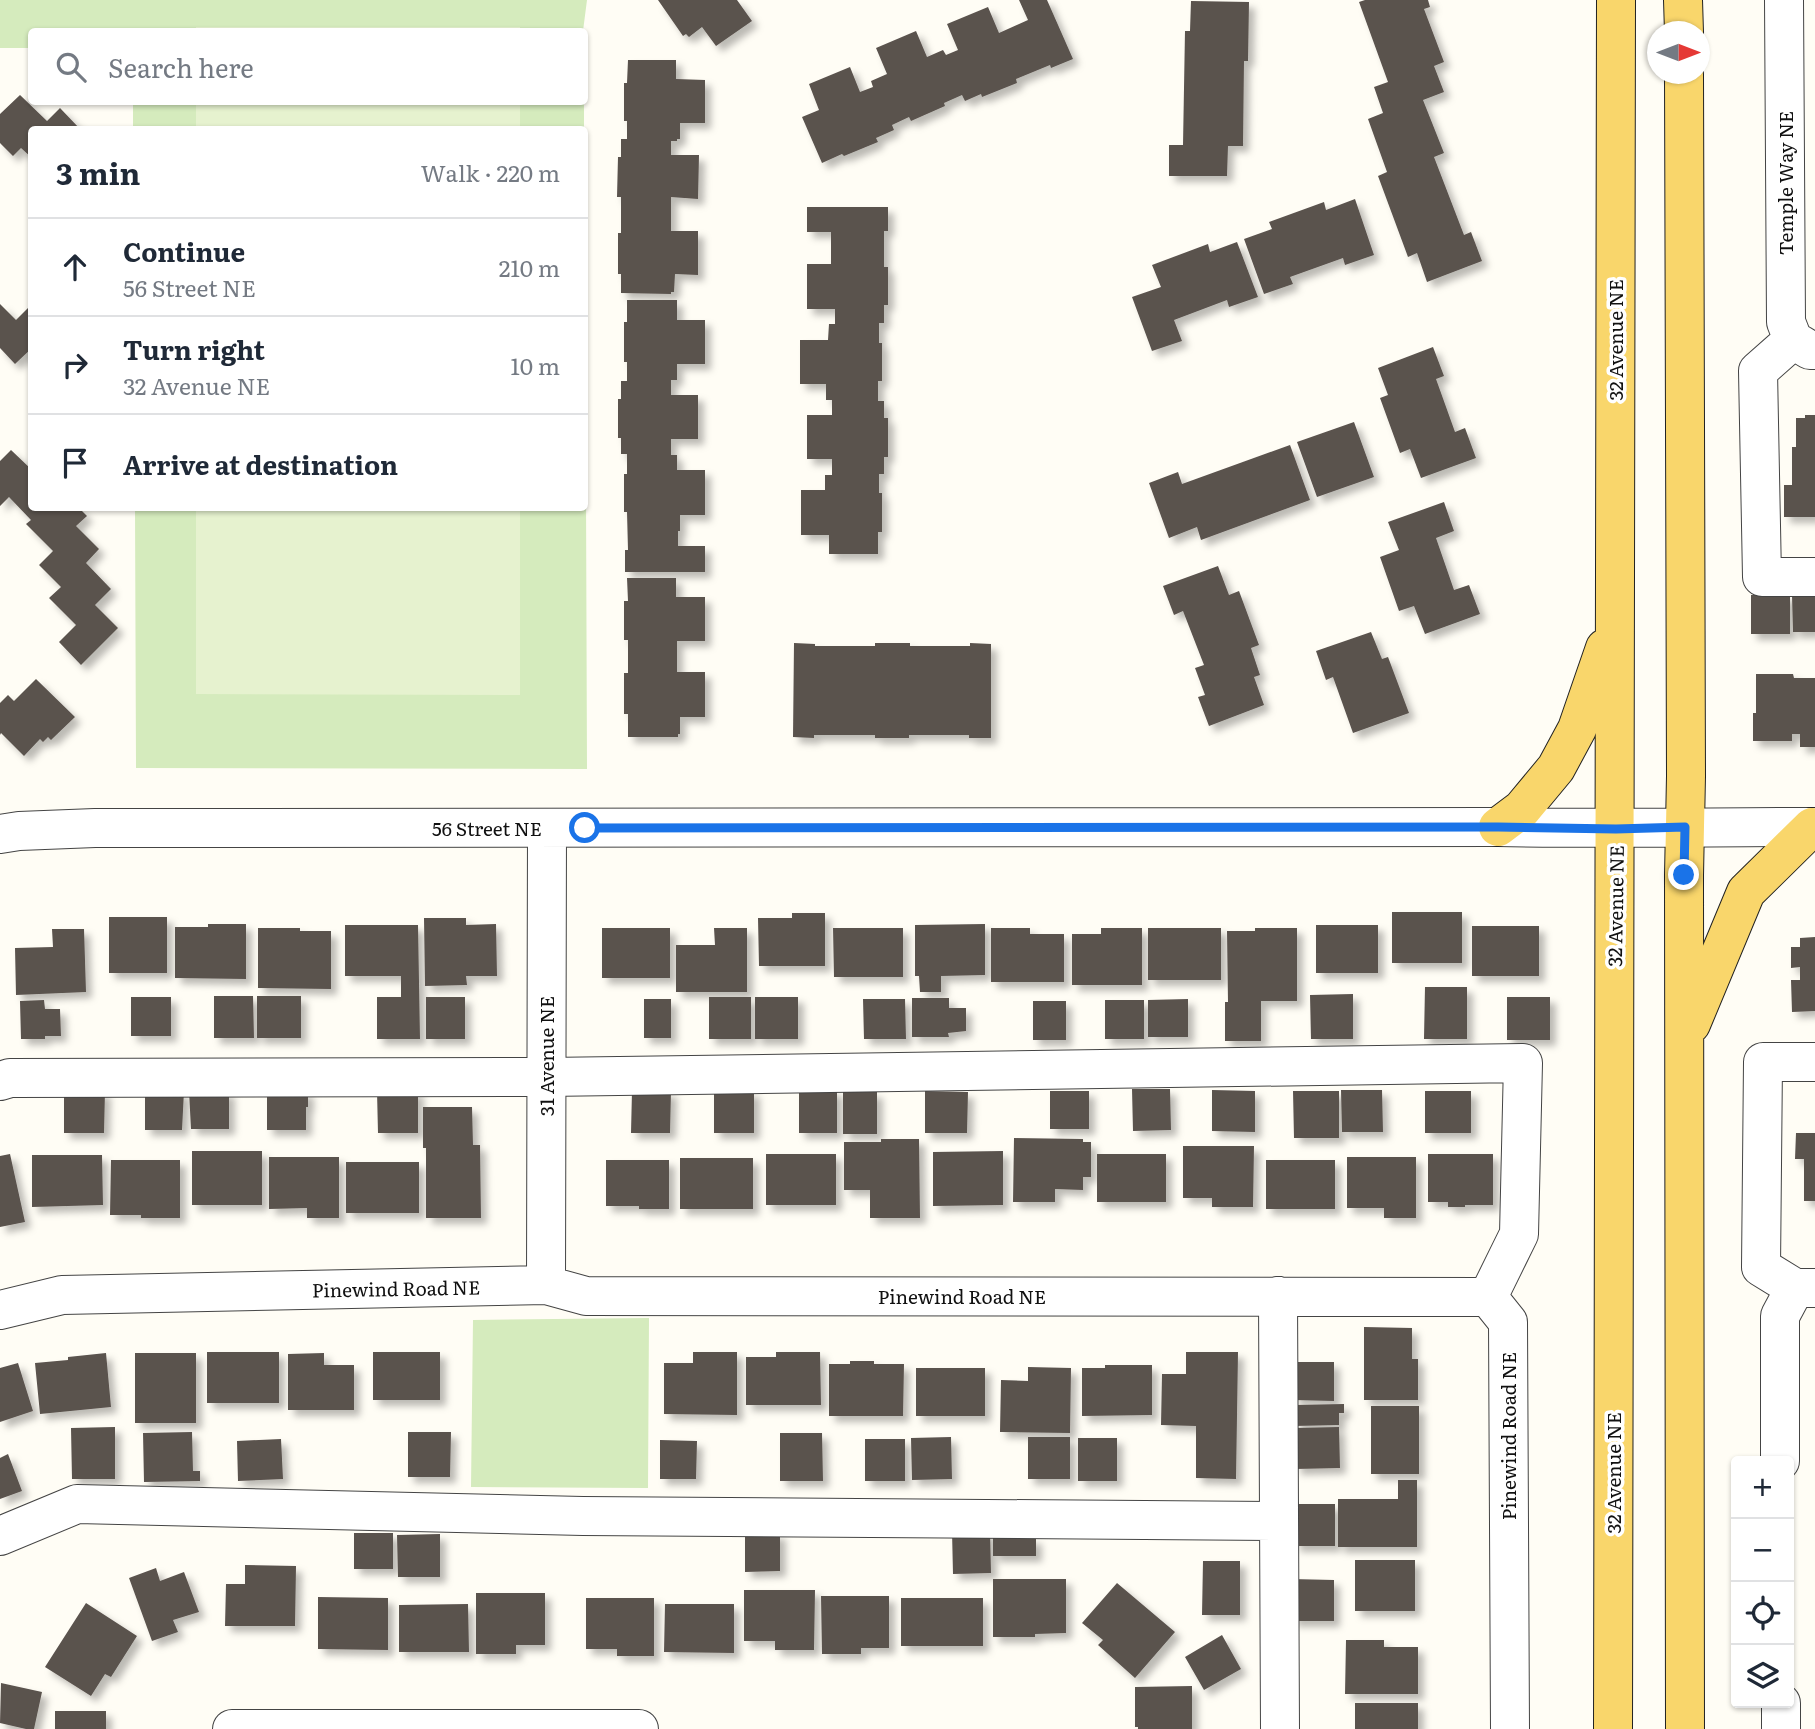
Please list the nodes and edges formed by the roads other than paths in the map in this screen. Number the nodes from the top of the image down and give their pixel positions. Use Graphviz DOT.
graph roads {
  1 [pos="1616,0"];
  2 [pos="1684,0"];
  3 [pos="1784,0"];
  4 [pos="1684,21"];
  5 [pos="1684,84"];
  6 [pos="1800,140"];
  7 [pos="1804,345"];
  8 [pos="1815,577"];
  9 [pos="1614,623"];
  10 [pos="1498,827"];
  11 [pos="1685,827"];
  12 [pos="1813,827"];
  13 [pos="547,828"];
  14 [pos="1616,829"];
  15 [pos="0,834"];
  16 [pos="1685,1038"];
  17 [pos="1815,1062"];
  18 [pos="546,1077"];
  19 [pos="0,1081"];
  20 [pos="545,1285"];
  21 [pos="1805,1288"];
  22 [pos="1278,1296"];
  23 [pos="1488,1297"];
  24 [pos="0,1310"];
  25 [pos="1780,1456"];
  26 [pos="1279,1521"];
  27 [pos="0,1536"];
  28 [pos="1781,1708"];
  29 [pos="232,1729"];
  30 [pos="639,1729"];
  31 [pos="1280,1729"];
  32 [pos="1510,1729"];
  33 [pos="1613,1729"];
  34 [pos="1685,1729"];
  35 [pos="1781,1729"];
  1 -- 9 [label="main road, 32 Avenue NE"];
  2 -- 4 [label="main road"];
  3 -- 6 [label="street, Temple Way NE"];
  5 -- 11 [label="main road"];
  6 -- 7 [label="street, Temple Way NE"];
  7 -- 8 [label="street"];
  9 -- 10 [label="main road"];
  9 -- 14 [label="main road, 32 Avenue NE"];
  10 -- 13 [label="street, 56 Street NE"];
  10 -- 14 [label="street, 56 Street NE"];
  11 -- 12 [label="street, 56 Street NE"];
  11 -- 14 [label="street, 56 Street NE"];
  11 -- 16 [label="main road"];
  12 -- 16 [label="main road"];
  13 -- 15 [label="street, 56 Street NE"];
  13 -- 18 [label="street, 31 Avenue NE"];
  14 -- 33 [label="main road, 32 Avenue NE"];
  16 -- 34 [label="main road"];
  17 -- 21 [label="street"];
  18 -- 19 [label="street"];
  18 -- 20 [label="street, 31 Avenue NE"];
  18 -- 23 [label="street"];
  20 -- 22 [label="street, Pinewind Road NE"];
  20 -- 24 [label="street, Pinewind Road NE"];
  21 -- 25 [label="street"];
  22 -- 23 [label="street, Pinewind Road NE"];
  22 -- 26 [label="street"];
  23 -- 32 [label="street, Pinewind Road NE"];
  26 -- 27 [label="street"];
  26 -- 31 [label="street"];
  28 -- 35 [label="street"];
  29 -- 30 [label="street"];
}
